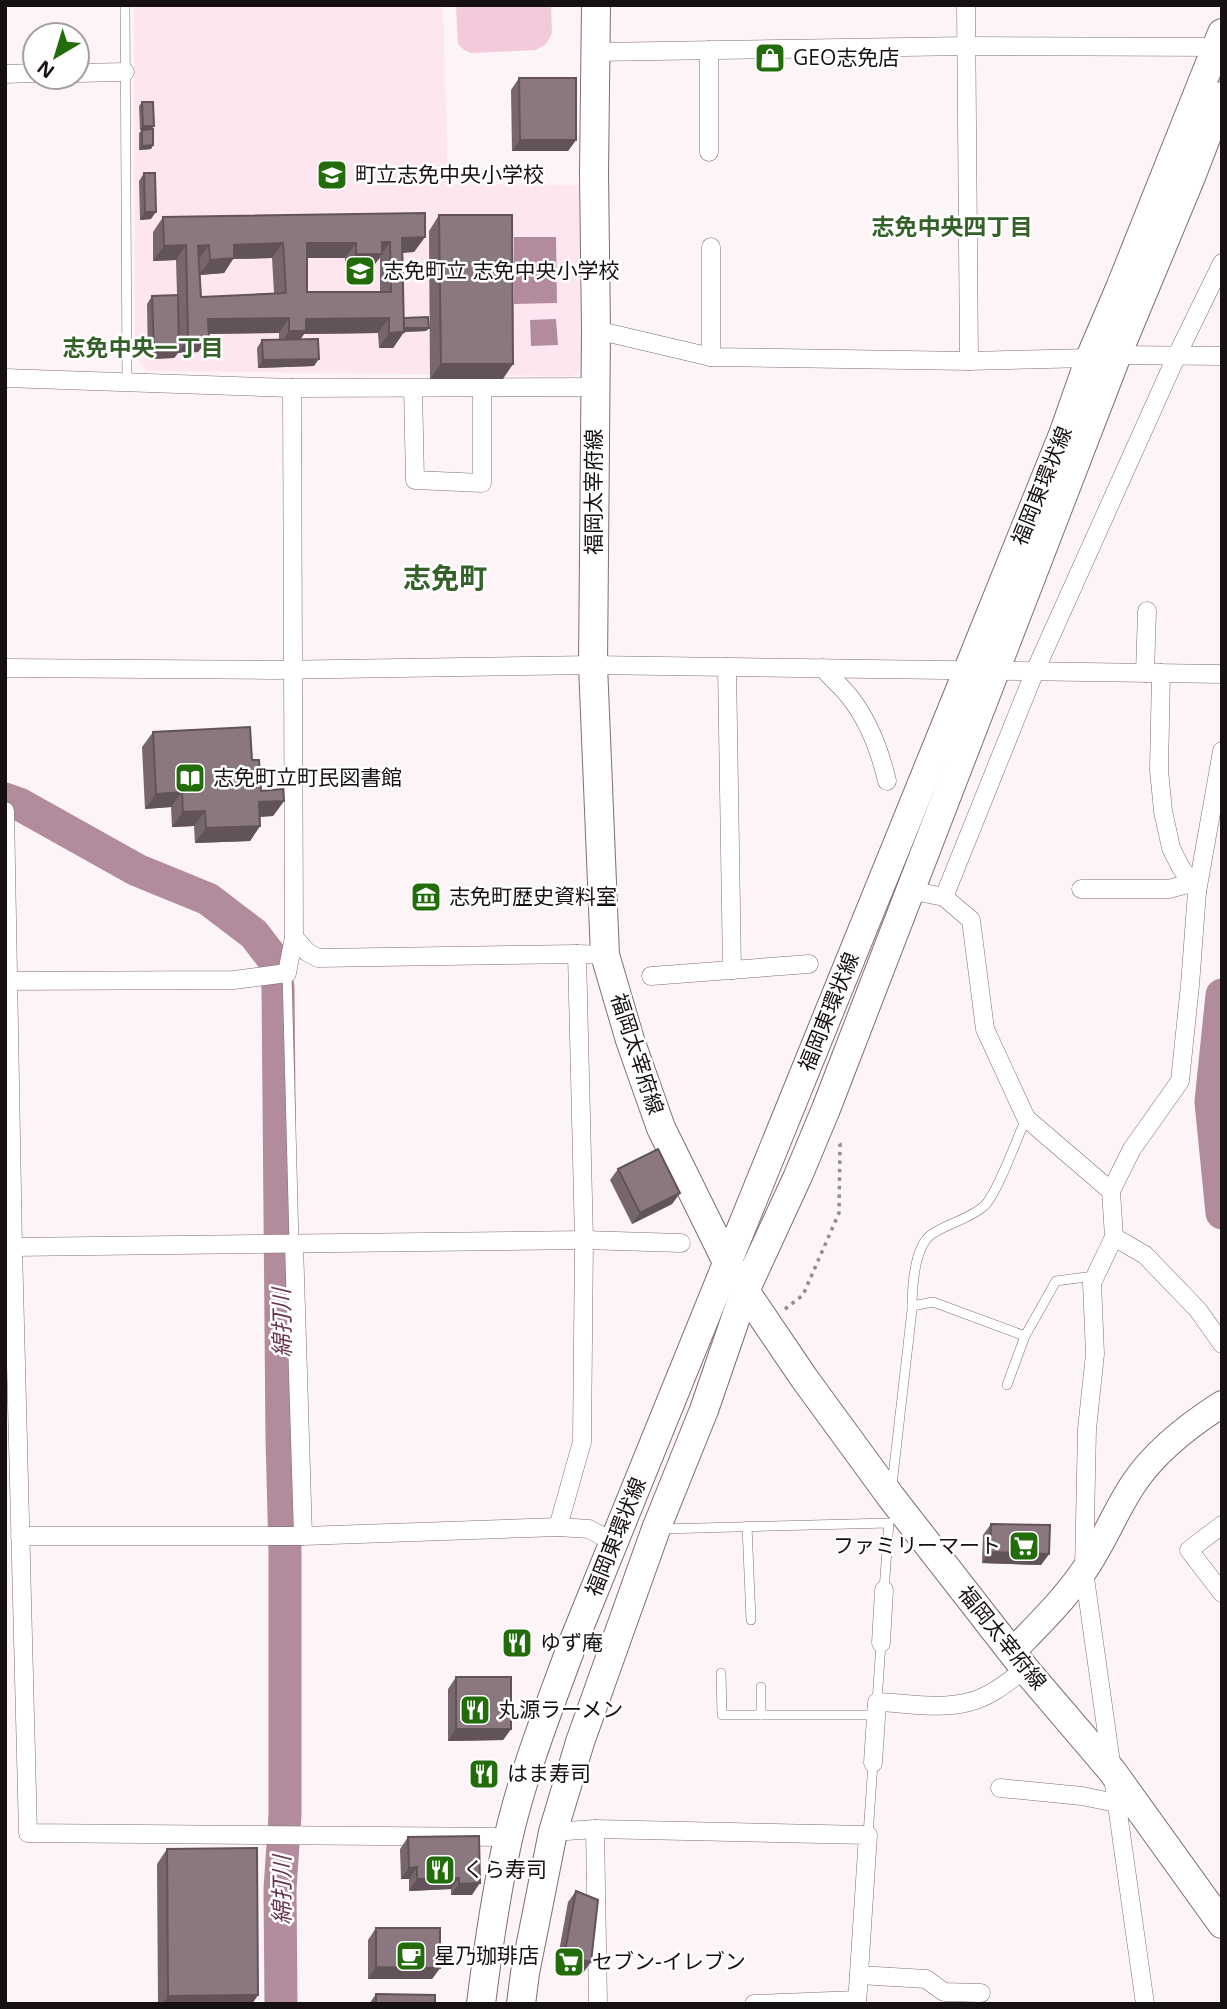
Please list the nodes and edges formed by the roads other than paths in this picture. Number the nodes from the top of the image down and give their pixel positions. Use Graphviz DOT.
graph roads {
  1 [pos="125,5"];
  2 [pos="596,5"];
  3 [pos="966,5"];
  4 [pos="1219,42"];
  5 [pos="967,46"];
  6 [pos="709,50"];
  7 [pos="596,52"];
  8 [pos="125,72"];
  9 [pos="91,73"];
  10 [pos="1222,96"];
  11 [pos="709,152"];
  12 [pos="711,247"];
  13 [pos="1222,263"];
  14 [pos="596,330"];
  15 [pos="1177,355"];
  16 [pos="1222,356"];
  17 [pos="711,357"];
  18 [pos="1103,357"];
  19 [pos="969,361"];
  20 [pos="5,379"];
  21 [pos="127,382"];
  22 [pos="482,387"];
  23 [pos="595,387"];
  24 [pos="292,388"];
  25 [pos="413,388"];
  26 [pos="1147,611"];
  27 [pos="593,665"];
  28 [pos="727,667"];
  29 [pos="5,668"];
  30 [pos="822,668"];
  31 [pos="293,669"];
  32 [pos="982,671"];
  33 [pos="1035,671"];
  34 [pos="1153,673"];
  35 [pos="1222,674"];
  36 [pos="1222,751"];
  37 [pos="887,781"];
  38 [pos="5,811"];
  39 [pos="1194,887"];
  40 [pos="1081,889"];
  41 [pos="909,890"];
  42 [pos="944,897"];
  43 [pos="294,937"];
  44 [pos="577,954"];
  45 [pos="606,955"];
  46 [pos="809,964"];
  47 [pos="732,970"];
  48 [pos="287,973"];
  49 [pos="651,976"];
  50 [pos="6,981"];
  51 [pos="1026,1118"];
  52 [pos="1111,1191"];
  53 [pos="1114,1237"];
  54 [pos="584,1240"];
  55 [pos="681,1243"];
  56 [pos="294,1244"];
  57 [pos="13,1247"];
  58 [pos="727,1262"];
  59 [pos="1094,1279"];
  60 [pos="745,1291"];
  61 [pos="912,1306"];
  62 [pos="1026,1336"];
  63 [pos="1222,1344"];
  64 [pos="1007,1385"];
  65 [pos="1222,1404"];
  66 [pos="890,1510"];
  67 [pos="1222,1525"];
  68 [pos="747,1526"];
  69 [pos="558,1527"];
  70 [pos="656,1530"];
  71 [pos="20,1536"];
  72 [pos="303,1536"];
  73 [pos="613,1542"];
  74 [pos="1084,1571"];
  75 [pos="884,1590"];
  76 [pos="1222,1593"];
  77 [pos="751,1620"];
  78 [pos="881,1643"];
  79 [pos="1019,1661"];
  80 [pos="721,1673"];
  81 [pos="761,1687"];
  82 [pos="876,1709"];
  83 [pos="761,1715"];
  84 [pos="873,1763"];
  85 [pos="1112,1770"];
  86 [pos="1000,1788"];
  87 [pos="1116,1803"];
  88 [pos="595,1829"];
  89 [pos="553,1832"];
  90 [pos="868,1835"];
  91 [pos="508,1837"];
  92 [pos="1220,1919"];
  93 [pos="859,1975"];
  94 [pos="981,1993"];
  95 [pos="857,2002"];
  96 [pos="481,2004"];
  97 [pos="522,2004"];
  98 [pos="598,2004"];
  99 [pos="754,2004"];
  100 [pos="1145,2004"];
  1 -- 8 [label="lane"];
  2 -- 7 [label="main road, 福岡太宰府線"];
  3 -- 5 [label="street"];
  4 -- 5 [label="street"];
  4 -- 18 [label="main road, 福岡東環状線"];
  5 -- 6 [label="street"];
  5 -- 19 [label="street"];
  6 -- 7 [label="street"];
  6 -- 11 [label="street"];
  7 -- 14 [label="main road, 福岡太宰府線"];
  8 -- 9 [label="street"];
  8 -- 21 [label="lane"];
  10 -- 18 [label="main road, 福岡東環状線"];
  12 -- 17 [label="street"];
  13 -- 15 [label="street"];
  14 -- 17 [label="street"];
  14 -- 23 [label="main road, 福岡太宰府線"];
  15 -- 16 [label="street"];
  15 -- 18 [label="street"];
  15 -- 33 [label="street"];
  17 -- 19 [label="street"];
  18 -- 19 [label="street"];
  18 -- 32 [label="main road, 福岡東環状線"];
  20 -- 21 [label="street"];
  21 -- 24 [label="street"];
  22 -- 23 [label="street"];
  22 -- 25 [label="street"];
  22 -- 25 [label="street"];
  23 -- 27 [label="main road, 福岡太宰府線"];
  24 -- 25 [label="street"];
  24 -- 31 [label="street"];
  26 -- 34 [label="street"];
  27 -- 28 [label="street"];
  27 -- 31 [label="street"];
  27 -- 45 [label="main road, 福岡太宰府線"];
  28 -- 30 [label="street"];
  28 -- 47 [label="street"];
  29 -- 31 [label="street"];
  30 -- 32 [label="street"];
  30 -- 37 [label="street"];
  31 -- 43 [label="street"];
  32 -- 33 [label="street"];
  32 -- 41 [label="main road, 福岡東環状線"];
  32 -- 58 [label="main road, 福岡東環状線"];
  33 -- 34 [label="street"];
  33 -- 42 [label="street"];
  34 -- 35 [label="street"];
  34 -- 39 [label="street"];
  36 -- 39 [label="street"];
  38 -- 50 [label="street"];
  39 -- 40 [label="street"];
  39 -- 52 [label="street"];
  41 -- 42 [label="street"];
  41 -- 60 [label="main road, 福岡東環状線"];
  42 -- 51 [label="street"];
  43 -- 44 [label="street"];
  43 -- 48 [label="street"];
  44 -- 45 [label="street"];
  44 -- 54 [label="street"];
  45 -- 58 [label="main road, 福岡太宰府線"];
  46 -- 47 [label="street"];
  47 -- 49 [label="street"];
  48 -- 50 [label="street"];
  48 -- 56 [label="lane"];
  50 -- 57 [label="street"];
  51 -- 52 [label="street"];
  51 -- 61 [label="lane"];
  52 -- 53 [label="street"];
  53 -- 59 [label="street"];
  53 -- 63 [label="street"];
  54 -- 55 [label="street"];
  54 -- 56 [label="street"];
  54 -- 69 [label="street"];
  56 -- 57 [label="street"];
  56 -- 72 [label="street"];
  57 -- 71 [label="street"];
  58 -- 60 [label="main road, 福岡太宰府線"];
  58 -- 73 [label="main road, 福岡東環状線"];
  59 -- 62 [label="lane"];
  59 -- 74 [label="street"];
  60 -- 66 [label="main road, 福岡太宰府線"];
  60 -- 70 [label="main road, 福岡東環状線"];
  61 -- 62 [label="lane"];
  61 -- 66 [label="lane"];
  62 -- 64 [label="lane"];
  65 -- 74 [label="street"];
  66 -- 68 [label="lane"];
  66 -- 75 [label="lane"];
  66 -- 79 [label="main road, 福岡太宰府線"];
  67 -- 76 [label="street"];
  68 -- 70 [label="lane"];
  68 -- 77 [label="lane"];
  69 -- 72 [label="street"];
  69 -- 73 [label="street"];
  70 -- 89 [label="main road, 福岡東環状線"];
  71 -- 72 [label="street"];
  71 -- 91 [label="street"];
  73 -- 91 [label="main road, 福岡東環状線"];
  74 -- 79 [label="street"];
  74 -- 85 [label="street"];
  75 -- 78 [label="street"];
  78 -- 82 [label="lane"];
  79 -- 82 [label="street"];
  79 -- 85 [label="main road, 福岡太宰府線"];
  80 -- 83 [label="lane"];
  81 -- 83 [label="lane"];
  82 -- 83 [label="lane"];
  82 -- 84 [label="street"];
  84 -- 90 [label="lane"];
  85 -- 87 [label="street"];
  85 -- 92 [label="main road, 福岡太宰府線"];
  86 -- 87 [label="street"];
  87 -- 100 [label="street"];
  88 -- 89 [label="street"];
  88 -- 90 [label="street"];
  88 -- 98 [label="street"];
  89 -- 97 [label="main road, 福岡東環状線"];
  90 -- 93 [label="street"];
  91 -- 96 [label="main road, 福岡東環状線"];
  93 -- 94 [label="street"];
  93 -- 95 [label="street"];
  95 -- 99 [label="street"];
}
